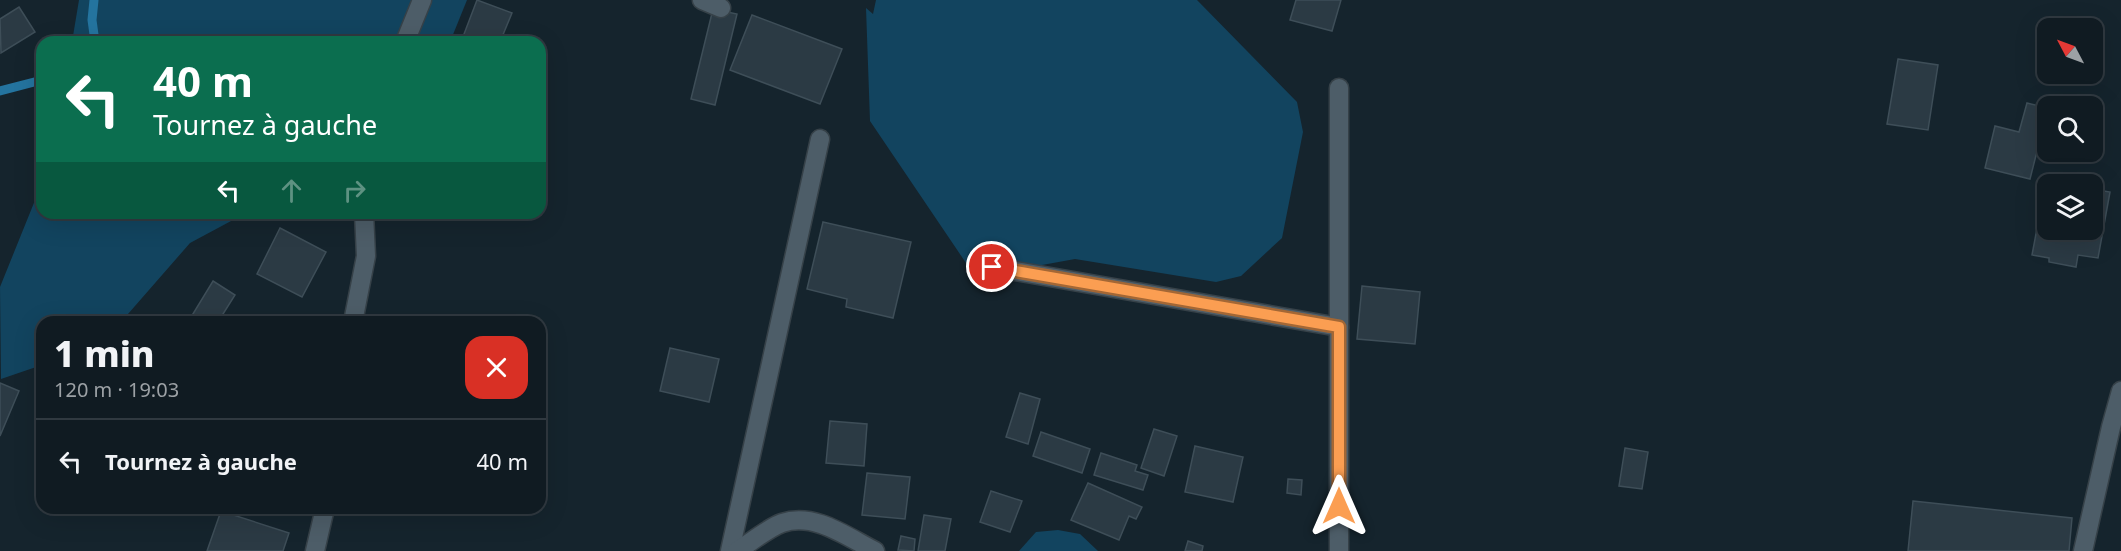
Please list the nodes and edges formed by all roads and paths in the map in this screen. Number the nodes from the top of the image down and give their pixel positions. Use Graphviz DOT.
graph roads {
  1 [pos="422,0"];
  2 [pos="702,0"];
  3 [pos="721,8"];
  4 [pos="407,36"];
  5 [pos="1339,88"];
  6 [pos="820,139"];
  7 [pos="364,219"];
  8 [pos="992,267"];
  9 [pos="354,316"];
  10 [pos="1339,327"];
  11 [pos="2121,391"];
  12 [pos="324,514"];
  13 [pos="315,551"];
  14 [pos="730,551"];
  15 [pos="737,551"];
  16 [pos="875,551"];
  17 [pos="1339,551"];
  18 [pos="2083,551"];
  1 -- 4 [label="street"];
  2 -- 3 [label="street"];
  5 -- 10 [label="street"];
  6 -- 14 [label="street"];
  7 -- 9 [label="street"];
  8 -- 10 [label="street"];
  10 -- 17 [label="street"];
  11 -- 18 [label="street"];
  12 -- 13 [label="street"];
  15 -- 16 [label="street"];
}
